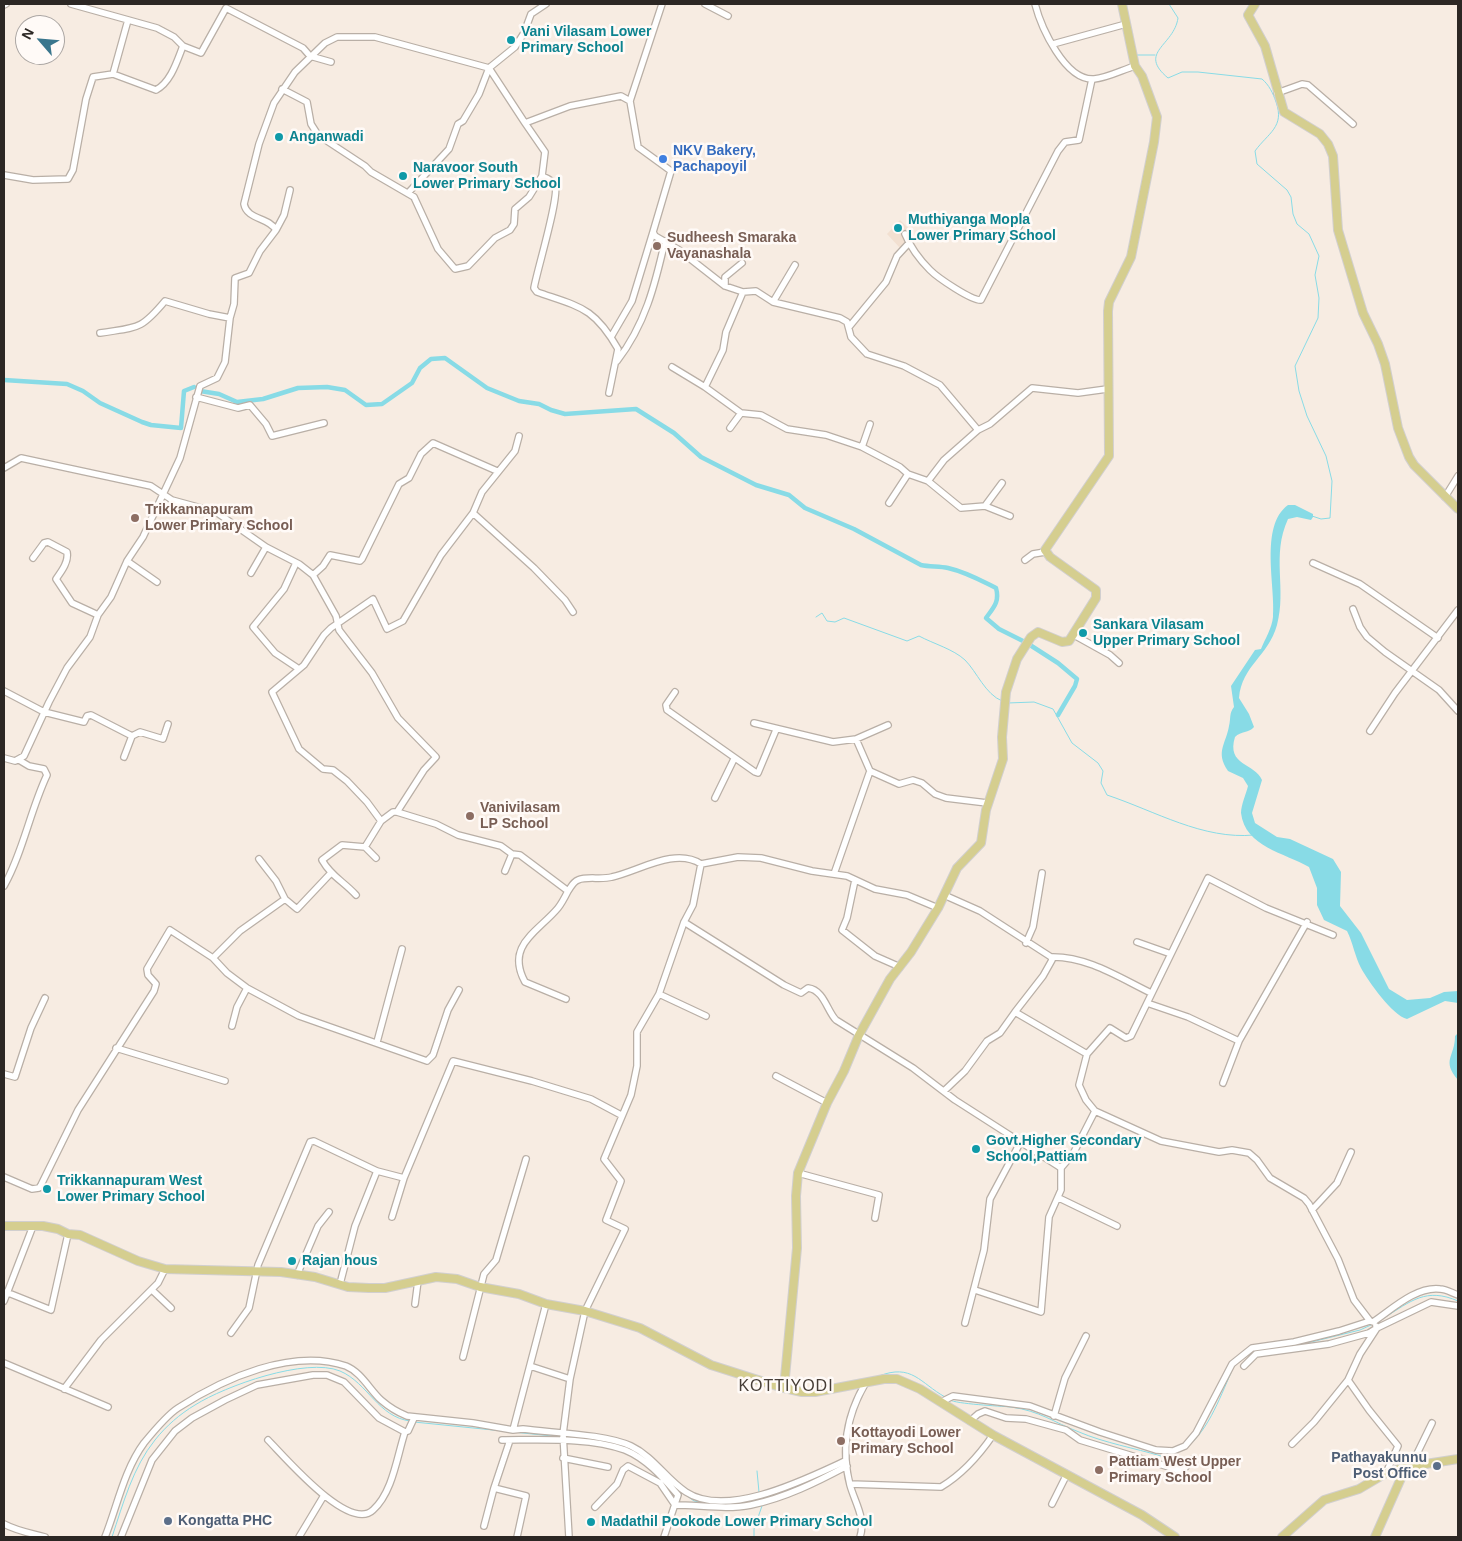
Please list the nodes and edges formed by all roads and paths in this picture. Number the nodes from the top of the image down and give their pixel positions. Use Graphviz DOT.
graph roads {
  1 [pos="71,4"];
  2 [pos="546,4"];
  3 [pos="662,4"];
  4 [pos="705,4"];
  5 [pos="1035,4"];
  6 [pos="1122,4"];
  7 [pos="1255,4"];
  8 [pos="728,16"];
  9 [pos="128,20"];
  10 [pos="1126,24"];
  11 [pos="1053,44"];
  12 [pos="183,46"];
  13 [pos="310,56"];
  14 [pos="331,62"];
  15 [pos="1135,66"];
  16 [pos="489,68"];
  17 [pos="113,74"];
  18 [pos="1092,79"];
  19 [pos="282,89"];
  20 [pos="1277,93"];
  21 [pos="630,101"];
  22 [pos="525,123"];
  23 [pos="1353,124"];
  24 [pos="4,175"];
  25 [pos="542,176"];
  26 [pos="290,190"];
  27 [pos="408,192"];
  28 [pos="276,230"];
  29 [pos="653,232"];
  30 [pos="905,234"];
  31 [pos="665,242"];
  32 [pos="909,243"];
  33 [pos="742,264"];
  34 [pos="795,265"];
  35 [pos="725,286"];
  36 [pos="743,292"];
  37 [pos="773,302"];
  38 [pos="230,318"];
  39 [pos="849,327"];
  40 [pos="100,332"];
  41 [pos="611,337"];
  42 [pos="616,362"];
  43 [pos="672,367"];
  44 [pos="706,387"];
  45 [pos="1106,389"];
  46 [pos="609,393"];
  47 [pos="196,397"];
  48 [pos="741,414"];
  49 [pos="324,423"];
  50 [pos="870,424"];
  51 [pos="730,428"];
  52 [pos="978,430"];
  53 [pos="519,436"];
  54 [pos="862,447"];
  55 [pos="4,468"];
  56 [pos="497,471"];
  57 [pos="908,474"];
  58 [pos="1458,476"];
  59 [pos="928,481"];
  60 [pos="1002,483"];
  61 [pos="162,494"];
  62 [pos="1445,497"];
  63 [pos="889,503"];
  64 [pos="985,506"];
  65 [pos="1458,510"];
  66 [pos="473,514"];
  67 [pos="1010,516"];
  68 [pos="266,547"];
  69 [pos="1045,552"];
  70 [pos="33,558"];
  71 [pos="1026,560"];
  72 [pos="128,561"];
  73 [pos="296,563"];
  74 [pos="1313,564"];
  75 [pos="250,573"];
  76 [pos="313,575"];
  77 [pos="157,582"];
  78 [pos="1353,609"];
  79 [pos="1458,610"];
  80 [pos="573,612"];
  81 [pos="98,615"];
  82 [pos="337,623"];
  83 [pos="1074,636"];
  84 [pos="1438,638"];
  85 [pos="1119,663"];
  86 [pos="299,669"];
  87 [pos="1412,670"];
  88 [pos="4,691"];
  89 [pos="675,692"];
  90 [pos="1458,711"];
  91 [pos="44,712"];
  92 [pos="754,723"];
  93 [pos="168,724"];
  94 [pos="888,725"];
  95 [pos="776,730"];
  96 [pos="1370,731"];
  97 [pos="132,736"];
  98 [pos="856,739"];
  99 [pos="124,757"];
  100 [pos="4,758"];
  101 [pos="734,759"];
  102 [pos="19,760"];
  103 [pos="870,771"];
  104 [pos="714,798"];
  105 [pos="987,803"];
  106 [pos="397,812"];
  107 [pos="381,822"];
  108 [pos="365,847"];
  109 [pos="512,854"];
  110 [pos="376,858"];
  111 [pos="259,859"];
  112 [pos="700,864"];
  113 [pos="504,871"];
  114 [pos="1042,873"];
  115 [pos="330,874"];
  116 [pos="834,874"];
  117 [pos="855,880"];
  118 [pos="4,886"];
  119 [pos="568,891"];
  120 [pos="944,895"];
  121 [pos="356,896"];
  122 [pos="285,899"];
  123 [pos="938,908"];
  124 [pos="684,922"];
  125 [pos="1307,922"];
  126 [pos="1333,935"];
  127 [pos="1137,942"];
  128 [pos="1026,943"];
  129 [pos="402,950"];
  130 [pos="1171,954"];
  131 [pos="1051,957"];
  132 [pos="213,958"];
  133 [pos="900,967"];
  134 [pos="247,988"];
  135 [pos="459,990"];
  136 [pos="1151,993"];
  137 [pos="659,994"];
  138 [pos="45,998"];
  139 [pos="566,999"];
  140 [pos="1147,1003"];
  141 [pos="1015,1012"];
  142 [pos="706,1016"];
  143 [pos="232,1026"];
  144 [pos="859,1035"];
  145 [pos="1239,1041"];
  146 [pos="377,1042"];
  147 [pos="116,1048"];
  148 [pos="1087,1054"];
  149 [pos="4,1074"];
  150 [pos="776,1076"];
  151 [pos="225,1081"];
  152 [pos="1223,1083"];
  153 [pos="944,1092"];
  154 [pos="827,1103"];
  155 [pos="1095,1111"];
  156 [pos="621,1115"];
  157 [pos="1020,1143"];
  158 [pos="1351,1152"];
  159 [pos="526,1159"];
  160 [pos="1061,1168"];
  161 [pos="377,1171"];
  162 [pos="798,1173"];
  163 [pos="4,1177"];
  164 [pos="404,1178"];
  165 [pos="1059,1198"];
  166 [pos="1312,1210"];
  167 [pos="329,1212"];
  168 [pos="392,1217"];
  169 [pos="875,1218"];
  170 [pos="4,1226"];
  171 [pos="33,1226"];
  172 [pos="1117,1226"];
  173 [pos="68,1234"];
  174 [pos="165,1270"];
  175 [pos="258,1270"];
  176 [pos="297,1275"];
  177 [pos="418,1281"];
  178 [pos="340,1284"];
  179 [pos="480,1287"];
  180 [pos="152,1290"];
  181 [pos="975,1290"];
  182 [pos="6,1292"];
  183 [pos="1458,1295"];
  184 [pos="4,1300"];
  185 [pos="415,1304"];
  186 [pos="546,1304"];
  187 [pos="1458,1306"];
  188 [pos="171,1308"];
  189 [pos="585,1311"];
  190 [pos="1372,1321"];
  191 [pos="965,1323"];
  192 [pos="1377,1328"];
  193 [pos="231,1333"];
  194 [pos="1086,1336"];
  195 [pos="463,1357"];
  196 [pos="4,1363"];
  197 [pos="530,1366"];
  198 [pos="1244,1366"];
  199 [pos="570,1379"];
  200 [pos="1348,1380"];
  201 [pos="865,1384"];
  202 [pos="784,1388"];
  203 [pos="64,1389"];
  204 [pos="941,1402"];
  205 [pos="108,1407"];
  206 [pos="1054,1416"];
  207 [pos="414,1418"];
  208 [pos="970,1420"];
  209 [pos="1432,1423"];
  210 [pos="513,1430"];
  211 [pos="405,1432"];
  212 [pos="993,1435"];
  213 [pos="563,1437"];
  214 [pos="268,1440"];
  215 [pos="502,1440"];
  216 [pos="510,1440"];
  217 [pos="1292,1444"];
  218 [pos="562,1458"];
  219 [pos="1193,1459"];
  220 [pos="1458,1459"];
  221 [pos="846,1464"];
  222 [pos="1408,1466"];
  223 [pos="608,1467"];
  224 [pos="1386,1473"];
  225 [pos="1067,1474"];
  226 [pos="850,1484"];
  227 [pos="494,1488"];
  228 [pos="324,1497"];
  229 [pos="1052,1504"];
  230 [pos="675,1505"];
  231 [pos="596,1507"];
  232 [pos="4,1524"];
  233 [pos="484,1526"];
  234 [pos="20,1533"];
  235 [pos="45,1537"];
  236 [pos="105,1537"];
  237 [pos="122,1537"];
  238 [pos="298,1537"];
  239 [pos="517,1537"];
  240 [pos="569,1537"];
  241 [pos="664,1537"];
  242 [pos="860,1537"];
  243 [pos="1175,1537"];
  244 [pos="1282,1537"];
  245 [pos="1376,1537"];
  1 -- 9 [label="street"];
  2 -- 16 [label="street"];
  3 -- 21 [label="street"];
  4 -- 8 [label="street"];
  5 -- 11 [label="street"];
  6 -- 10 [label="main road"];
  7 -- 20 [label="main road"];
  9 -- 12 [label="street"];
  9 -- 17 [label="street"];
  10 -- 11 [label="street"];
  10 -- 15 [label="main road"];
  11 -- 18 [label="street"];
  12 -- 13 [label="street"];
  12 -- 17 [label="street"];
  13 -- 14 [label="street"];
  13 -- 16 [label="street"];
  13 -- 19 [label="street"];
  15 -- 18 [label="street"];
  15 -- 45 [label="main road"];
  16 -- 22 [label="street"];
  16 -- 27 [label="street"];
  17 -- 24 [label="street"];
  18 -- 32 [label="street"];
  19 -- 27 [label="street"];
  19 -- 28 [label="street"];
  20 -- 23 [label="street"];
  20 -- 62 [label="main road"];
  21 -- 22 [label="street"];
  21 -- 29 [label="street"];
  22 -- 25 [label="street"];
  25 -- 27 [label="street"];
  25 -- 41 [label="street"];
  26 -- 28 [label="street"];
  28 -- 38 [label="street"];
  29 -- 31 [label="street"];
  29 -- 41 [label="street"];
  30 -- 32 [label="street"];
  31 -- 35 [label="street"];
  31 -- 42 [label="street"];
  32 -- 39 [label="street"];
  33 -- 35 [label="street"];
  34 -- 37 [label="street"];
  35 -- 36 [label="street"];
  36 -- 37 [label="street"];
  36 -- 44 [label="street"];
  37 -- 39 [label="street"];
  38 -- 40 [label="street"];
  38 -- 47 [label="street"];
  39 -- 52 [label="street"];
  41 -- 42 [label="street"];
  42 -- 46 [label="street"];
  43 -- 44 [label="street"];
  44 -- 48 [label="street"];
  45 -- 52 [label="street"];
  45 -- 69 [label="main road"];
  47 -- 49 [label="street"];
  47 -- 61 [label="street"];
  48 -- 51 [label="street"];
  48 -- 54 [label="street"];
  50 -- 54 [label="street"];
  52 -- 59 [label="street"];
  53 -- 56 [label="street"];
  54 -- 57 [label="street"];
  55 -- 61 [label="street"];
  56 -- 66 [label="street"];
  56 -- 76 [label="street"];
  57 -- 59 [label="street"];
  57 -- 63 [label="street"];
  58 -- 62 [label="street"];
  59 -- 64 [label="street"];
  60 -- 64 [label="street"];
  61 -- 68 [label="street"];
  61 -- 72 [label="street"];
  62 -- 65 [label="main road"];
  64 -- 67 [label="street"];
  66 -- 80 [label="street"];
  66 -- 82 [label="street"];
  68 -- 73 [label="street"];
  68 -- 75 [label="street"];
  69 -- 71 [label="street"];
  69 -- 83 [label="main road"];
  70 -- 81 [label="street"];
  72 -- 77 [label="street"];
  72 -- 81 [label="street"];
  73 -- 76 [label="street"];
  73 -- 86 [label="street"];
  74 -- 84 [label="street"];
  76 -- 82 [label="street"];
  78 -- 87 [label="street"];
  79 -- 84 [label="street"];
  81 -- 91 [label="street"];
  82 -- 86 [label="street"];
  82 -- 106 [label="street"];
  83 -- 85 [label="street"];
  83 -- 105 [label="main road"];
  84 -- 87 [label="street"];
  86 -- 107 [label="street"];
  87 -- 90 [label="street"];
  87 -- 96 [label="street"];
  88 -- 91 [label="street"];
  89 -- 101 [label="street"];
  91 -- 97 [label="street"];
  91 -- 102 [label="street"];
  92 -- 95 [label="street"];
  93 -- 97 [label="street"];
  94 -- 98 [label="street"];
  95 -- 98 [label="street"];
  95 -- 101 [label="street"];
  97 -- 99 [label="street"];
  98 -- 103 [label="street"];
  100 -- 102 [label="street"];
  101 -- 104 [label="street"];
  102 -- 118 [label="street"];
  103 -- 105 [label="street"];
  103 -- 116 [label="street"];
  105 -- 120 [label="main road"];
  106 -- 107 [label="street"];
  106 -- 109 [label="street"];
  107 -- 108 [label="street"];
  108 -- 110 [label="street"];
  108 -- 115 [label="street"];
  109 -- 113 [label="street"];
  109 -- 119 [label="street"];
  111 -- 122 [label="street"];
  112 -- 116 [label="street"];
  112 -- 119 [label="street"];
  112 -- 124 [label="street"];
  114 -- 128 [label="street"];
  115 -- 121 [label="street"];
  115 -- 122 [label="street"];
  116 -- 117 [label="street"];
  117 -- 123 [label="street"];
  117 -- 133 [label="street"];
  119 -- 139 [label="street"];
  120 -- 123 [label="main road"];
  120 -- 128 [label="street"];
  122 -- 132 [label="street"];
  123 -- 133 [label="main road"];
  124 -- 137 [label="street"];
  124 -- 144 [label="street"];
  125 -- 126 [label="street"];
  125 -- 130 [label="street"];
  125 -- 145 [label="street"];
  127 -- 130 [label="street"];
  128 -- 131 [label="street"];
  129 -- 146 [label="street"];
  130 -- 136 [label="street"];
  131 -- 136 [label="street"];
  131 -- 141 [label="street"];
  132 -- 134 [label="street"];
  132 -- 147 [label="street"];
  133 -- 144 [label="main road"];
  134 -- 143 [label="street"];
  134 -- 146 [label="street"];
  135 -- 146 [label="street"];
  136 -- 140 [label="street"];
  137 -- 142 [label="street"];
  137 -- 156 [label="street"];
  138 -- 149 [label="street"];
  140 -- 145 [label="street"];
  140 -- 148 [label="street"];
  141 -- 148 [label="street"];
  141 -- 153 [label="street"];
  144 -- 153 [label="street"];
  144 -- 154 [label="main road"];
  145 -- 152 [label="street"];
  147 -- 151 [label="street"];
  147 -- 163 [label="street"];
  148 -- 155 [label="street"];
  150 -- 154 [label="street"];
  153 -- 157 [label="street"];
  154 -- 162 [label="main road"];
  155 -- 160 [label="street"];
  155 -- 166 [label="street"];
  156 -- 164 [label="street"];
  156 -- 189 [label="street"];
  157 -- 160 [label="street"];
  157 -- 181 [label="street"];
  158 -- 166 [label="street"];
  159 -- 179 [label="street"];
  160 -- 165 [label="street"];
  161 -- 164 [label="street"];
  161 -- 175 [label="street"];
  161 -- 178 [label="street"];
  162 -- 169 [label="street"];
  162 -- 202 [label="main road"];
  164 -- 168 [label="street"];
  165 -- 172 [label="street"];
  165 -- 181 [label="street"];
  166 -- 190 [label="street"];
  167 -- 176 [label="street"];
  170 -- 171 [label="main road"];
  171 -- 173 [label="main road"];
  171 -- 182 [label="street"];
  173 -- 174 [label="main road"];
  173 -- 182 [label="street"];
  174 -- 175 [label="main road"];
  174 -- 180 [label="street"];
  175 -- 176 [label="main road"];
  175 -- 193 [label="street"];
  176 -- 178 [label="main road"];
  177 -- 178 [label="main road"];
  177 -- 179 [label="main road"];
  177 -- 185 [label="street"];
  179 -- 186 [label="main road"];
  179 -- 195 [label="street"];
  180 -- 188 [label="street"];
  180 -- 203 [label="street"];
  181 -- 191 [label="street"];
  182 -- 184 [label="street"];
  183 -- 190 [label="street"];
  186 -- 189 [label="main road"];
  186 -- 197 [label="street"];
  187 -- 192 [label="street"];
  189 -- 199 [label="street"];
  189 -- 202 [label="main road"];
  190 -- 192 [label="street"];
  190 -- 206 [label="street"];
  192 -- 198 [label="street"];
  192 -- 200 [label="street"];
  194 -- 206 [label="street"];
  196 -- 203 [label="street"];
  197 -- 199 [label="street"];
  197 -- 210 [label="street"];
  199 -- 213 [label="street"];
  200 -- 217 [label="street"];
  200 -- 224 [label="street"];
  201 -- 202 [label="main road"];
  201 -- 204 [label="main road"];
  201 -- 221 [label="street"];
  203 -- 205 [label="street"];
  204 -- 206 [label="street"];
  204 -- 208 [label="main road"];
  207 -- 210 [label="street"];
  207 -- 211 [label="street"];
  207 -- 236 [label="street"];
  208 -- 212 [label="main road"];
  208 -- 219 [label="street"];
  209 -- 222 [label="street"];
  210 -- 213 [label="street"];
  211 -- 228 [label="street"];
  211 -- 237 [label="street"];
  212 -- 225 [label="main road"];
  212 -- 226 [label="street"];
  213 -- 216 [label="street"];
  213 -- 218 [label="street"];
  213 -- 221 [label="street"];
  213 -- 230 [label="street"];
  214 -- 228 [label="street"];
  215 -- 216 [label="street"];
  216 -- 227 [label="street"];
  218 -- 223 [label="street"];
  218 -- 240 [label="street"];
  220 -- 222 [label="main road"];
  221 -- 226 [label="street"];
  221 -- 230 [label="street"];
  222 -- 224 [label="main road"];
  222 -- 245 [label="main road"];
  224 -- 244 [label="main road"];
  225 -- 229 [label="street"];
  225 -- 243 [label="main road"];
  226 -- 242 [label="street"];
  227 -- 233 [label="street"];
  227 -- 239 [label="street"];
  228 -- 238 [label="street"];
  230 -- 231 [label="street"];
  230 -- 241 [label="street"];
  232 -- 234 [label="street"];
  234 -- 235 [label="street"];
}
